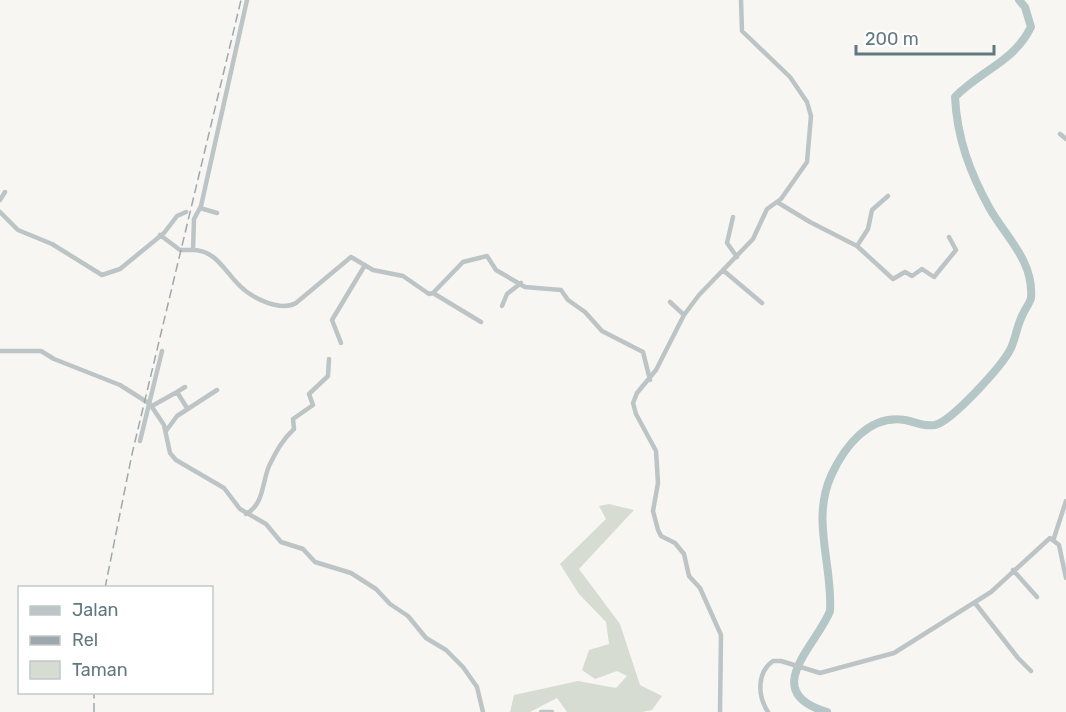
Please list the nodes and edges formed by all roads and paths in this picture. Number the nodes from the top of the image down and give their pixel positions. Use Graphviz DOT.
graph roads {
  1 [pos="247,0"];
  2 [pos="741,0"];
  3 [pos="1060,134"];
  4 [pos="1066,139"];
  5 [pos="5,192"];
  6 [pos="888,196"];
  7 [pos="0,200"];
  8 [pos="777,202"];
  9 [pos="200,208"];
  10 [pos="0,212"];
  11 [pos="186,212"];
  12 [pos="217,213"];
  13 [pos="733,217"];
  14 [pos="160,235"];
  15 [pos="949,237"];
  16 [pos="857,246"];
  17 [pos="193,250"];
  18 [pos="737,256"];
  19 [pos="365,265"];
  20 [pos="724,271"];
  21 [pos="521,283"];
  22 [pos="433,293"];
  23 [pos="670,302"];
  24 [pos="762,303"];
  25 [pos="502,306"];
  26 [pos="684,315"];
  27 [pos="481,322"];
  28 [pos="341,343"];
  29 [pos="0,351"];
  30 [pos="162,351"];
  31 [pos="329,359"];
  32 [pos="650,380"];
  33 [pos="185,387"];
  34 [pos="217,390"];
  35 [pos="177,392"];
  36 [pos="151,405"];
  37 [pos="187,408"];
  38 [pos="166,431"];
  39 [pos="140,441"];
  40 [pos="1066,501"];
  41 [pos="246,514"];
  42 [pos="1054,538"];
  43 [pos="1013,570"];
  44 [pos="1066,578"];
  45 [pos="1037,597"];
  46 [pos="977,602"];
  47 [pos="1031,671"];
  48 [pos="483,712"];
  49 [pos="541,712"];
  50 [pos="552,712"];
  51 [pos="720,712"];
  52 [pos="768,712"];
  1 -- 9 [label="street"];
  2 -- 8 [label="street"];
  3 -- 4 [label="street"];
  5 -- 7 [label="street"];
  6 -- 16 [label="street"];
  8 -- 16 [label="street"];
  8 -- 18 [label="street"];
  9 -- 12 [label="street"];
  9 -- 17 [label="street"];
  10 -- 14 [label="street"];
  11 -- 14 [label="street"];
  13 -- 18 [label="street"];
  14 -- 17 [label="street"];
  15 -- 16 [label="street"];
  17 -- 19 [label="street"];
  18 -- 20 [label="street"];
  19 -- 22 [label="street"];
  19 -- 28 [label="street"];
  20 -- 24 [label="street"];
  20 -- 26 [label="street"];
  21 -- 22 [label="street"];
  21 -- 25 [label="street"];
  21 -- 32 [label="street"];
  22 -- 27 [label="street"];
  23 -- 26 [label="street"];
  26 -- 32 [label="street"];
  29 -- 36 [label="street"];
  30 -- 36 [label="street"];
  31 -- 41 [label="street"];
  32 -- 51 [label="street"];
  33 -- 35 [label="street"];
  34 -- 37 [label="street"];
  35 -- 36 [label="street"];
  35 -- 37 [label="street"];
  36 -- 38 [label="street"];
  36 -- 39 [label="street"];
  37 -- 38 [label="street"];
  38 -- 41 [label="street"];
  40 -- 42 [label="street"];
  41 -- 48 [label="street"];
  42 -- 43 [label="street"];
  42 -- 44 [label="street"];
  43 -- 45 [label="street"];
  43 -- 46 [label="street"];
  46 -- 47 [label="street"];
  46 -- 52 [label="street"];
  49 -- 50 [label="street"];
}
